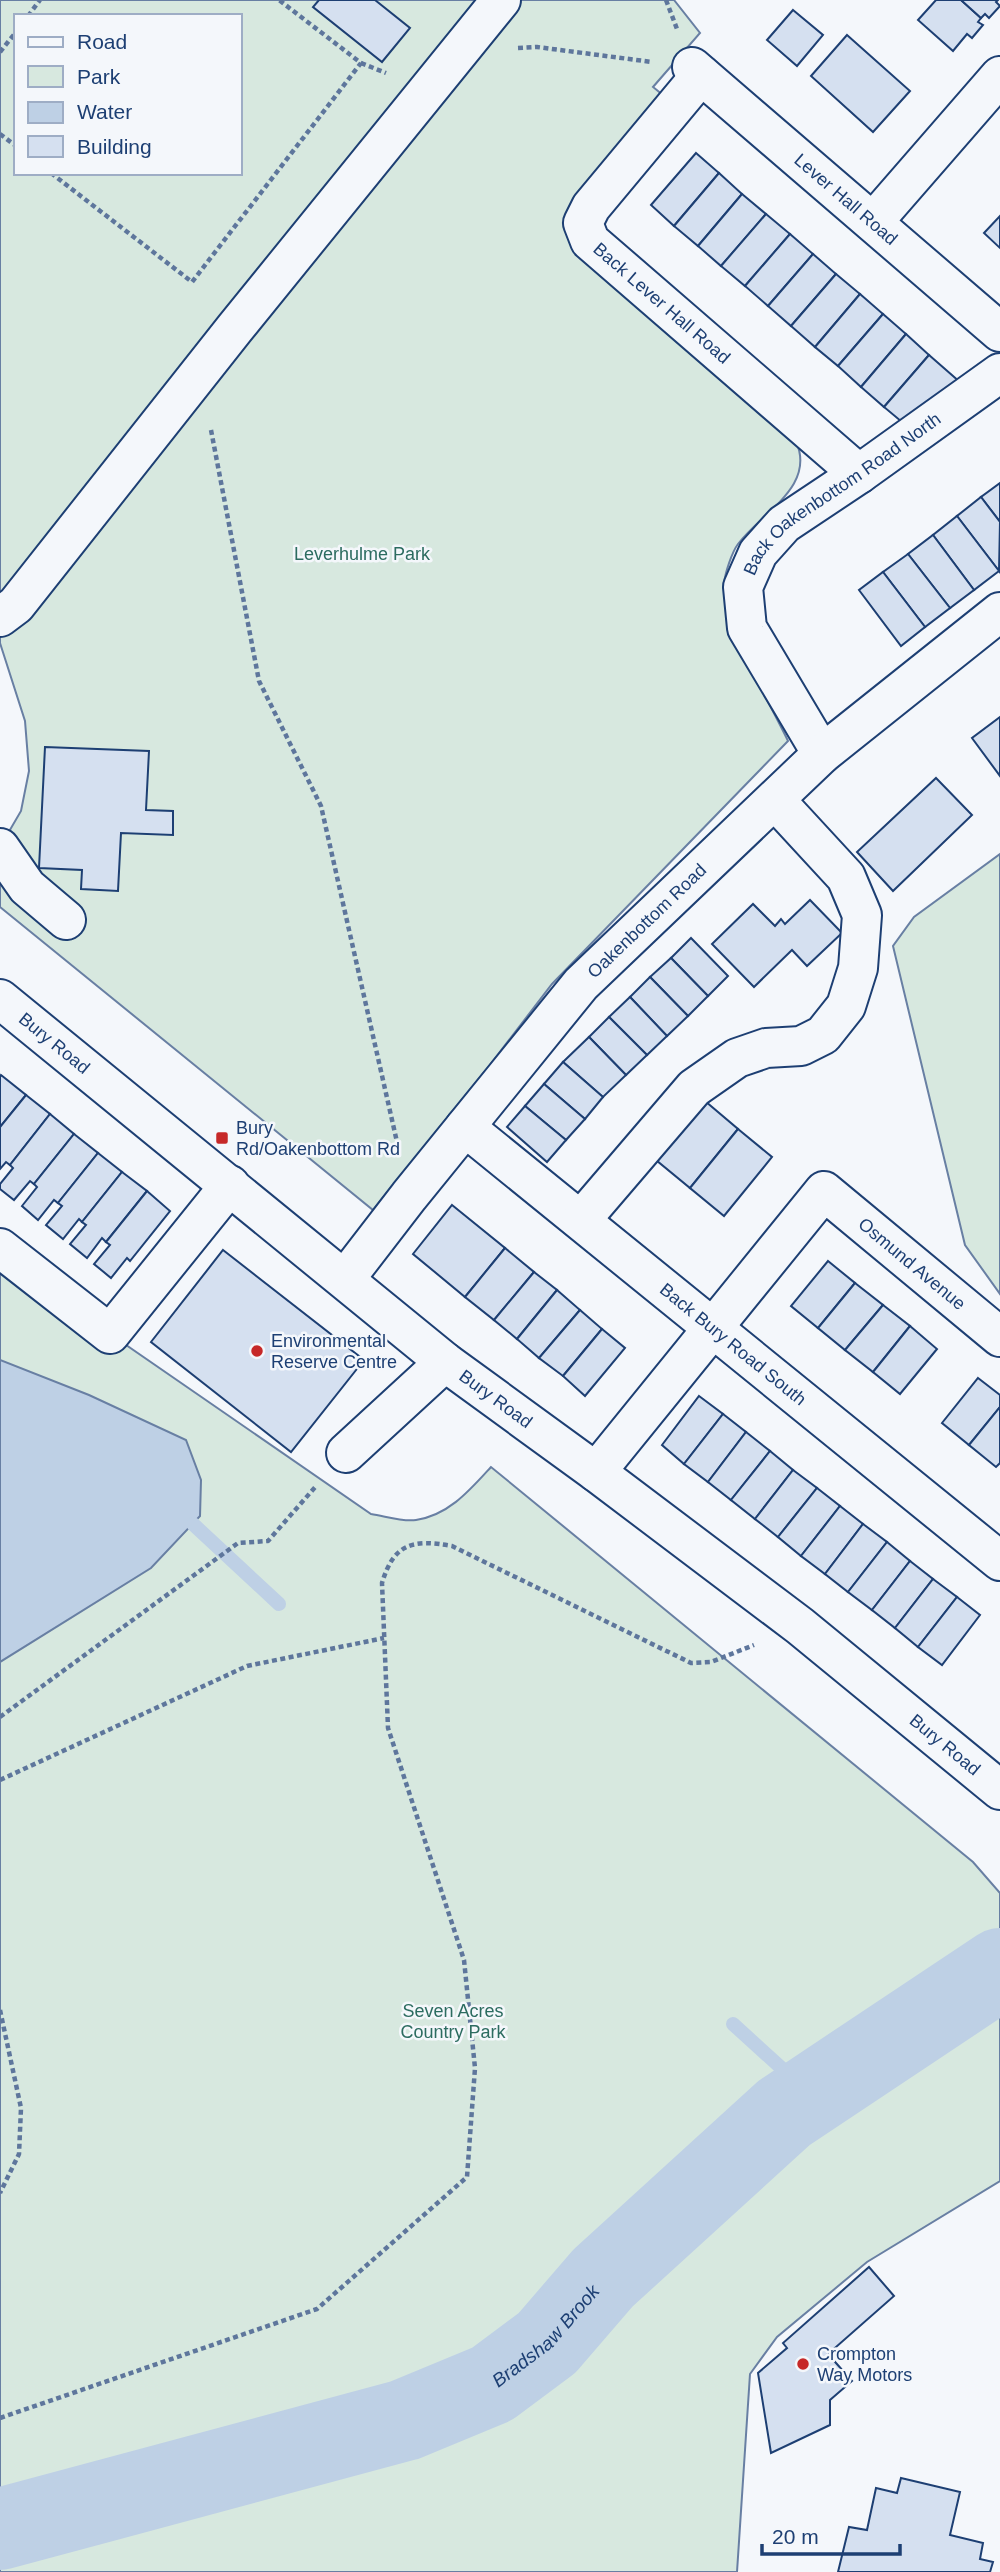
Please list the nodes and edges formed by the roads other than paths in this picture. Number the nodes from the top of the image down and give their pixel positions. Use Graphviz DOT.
graph roads {
  1 [pos="501,0"];
  2 [pos="697,71"];
  3 [pos="1000,76"];
  4 [pos="873,222"];
  5 [pos="1000,331"];
  6 [pos="1000,373"];
  7 [pos="859,474"];
  8 [pos="1000,612"];
  9 [pos="0,617"];
  10 [pos="822,754"];
  11 [pos="775,800"];
  12 [pos="0,848"];
  13 [pos="66,920"];
  14 [pos="0,999"];
  15 [pos="466,1127"];
  16 [pos="230,1185"];
  17 [pos="581,1220"];
  18 [pos="0,1248"];
  19 [pos="345,1279"];
  20 [pos="713,1325"];
  21 [pos="1000,1337"];
  22 [pos="445,1362"];
  23 [pos="346,1453"];
  24 [pos="596,1472"];
  25 [pos="1000,1561"];
  26 [pos="1000,1790"];
  1 -- 9 [label="main road"];
  2 -- 4 [label="main road, Lever Hall Road"];
  2 -- 7 [label="main road, Back Lever Hall Road"];
  3 -- 4 [label="main road"];
  4 -- 5 [label="main road, Lever Hall Road"];
  6 -- 7 [label="main road, Back Oakenbottom Road North"];
  7 -- 10 [label="main road, Back Oakenbottom Road North"];
  8 -- 10 [label="main road, Oakenbottom Road"];
  10 -- 11 [label="main road, Oakenbottom Road"];
  11 -- 15 [label="main road, Oakenbottom Road"];
  11 -- 17 [label="main road"];
  12 -- 13 [label="main road"];
  14 -- 16 [label="main road, Bury Road"];
  15 -- 17 [label="main road, Back Bury Road South"];
  15 -- 19 [label="main road, Oakenbottom Road"];
  16 -- 18 [label="main road"];
  16 -- 19 [label="main road, Bury Road"];
  17 -- 20 [label="main road, Back Bury Road South"];
  19 -- 22 [label="main road, Bury Road"];
  20 -- 21 [label="main road, Osmund Avenue"];
  20 -- 24 [label="main road"];
  20 -- 25 [label="main road, Back Bury Road South"];
  22 -- 23 [label="main road"];
  22 -- 24 [label="main road, Bury Road"];
  24 -- 26 [label="main road, Bury Road"];
}
